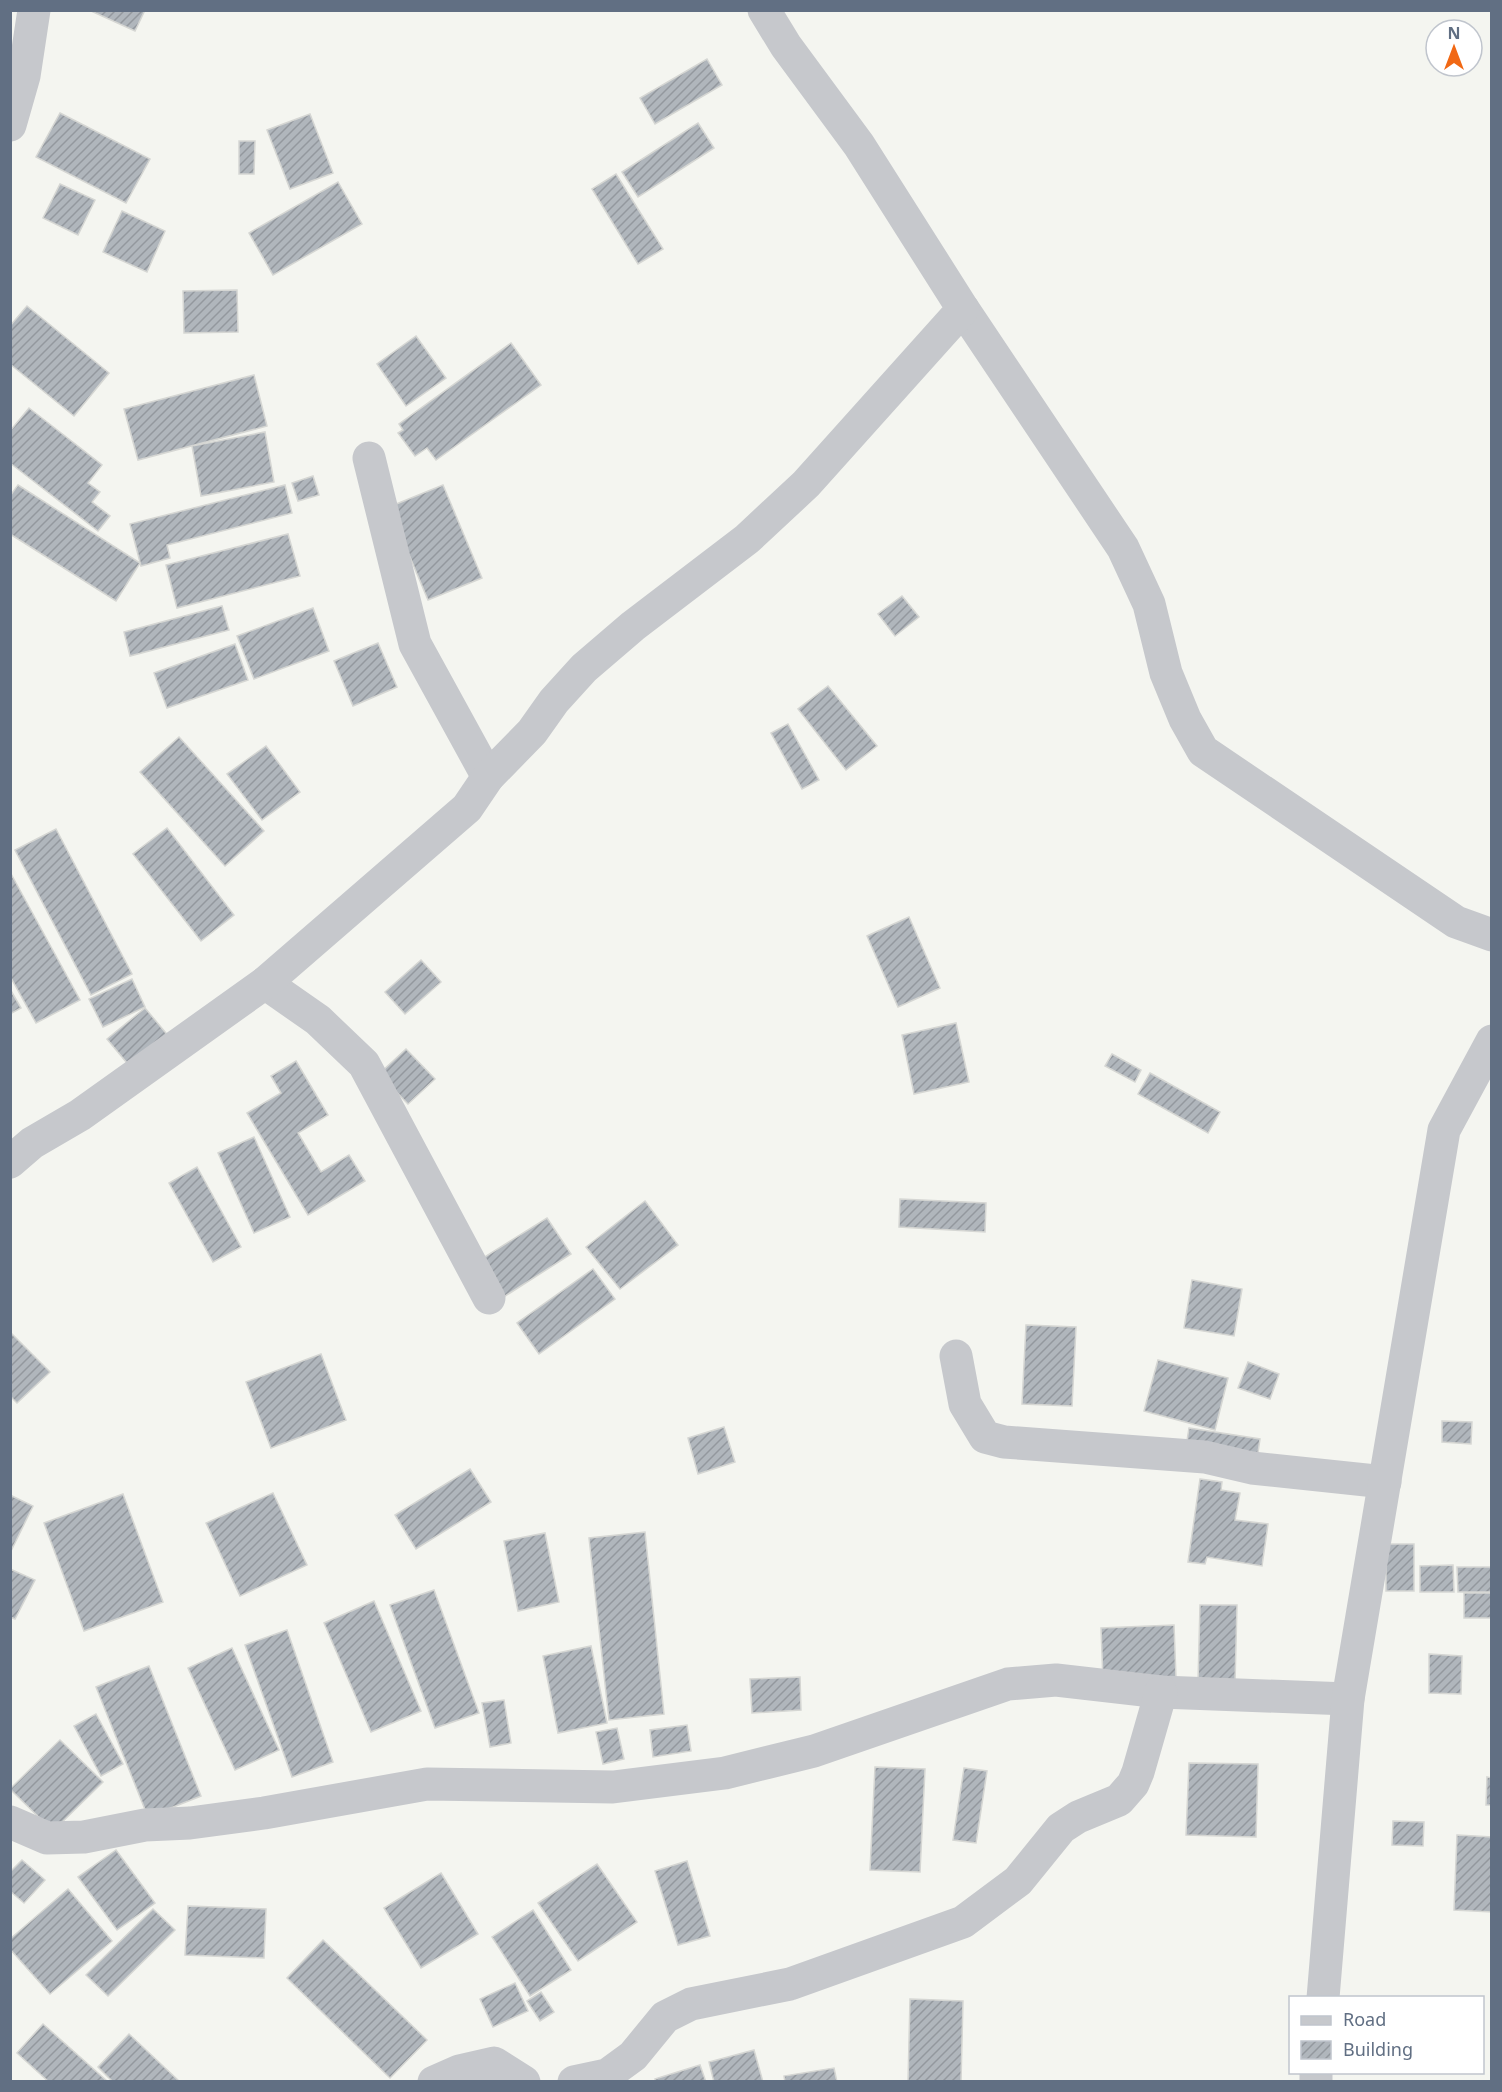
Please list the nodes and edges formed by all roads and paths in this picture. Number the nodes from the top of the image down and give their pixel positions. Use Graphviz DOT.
graph roads {
  1 [pos="34,10"];
  2 [pos="764,10"];
  3 [pos="10,125"];
  4 [pos="963,309"];
  5 [pos="369,458"];
  6 [pos="488,777"];
  7 [pos="1491,935"];
  8 [pos="265,983"];
  9 [pos="1491,1041"];
  10 [pos="10,1162"];
  11 [pos="489,1298"];
  12 [pos="956,1356"];
  13 [pos="1385,1482"];
  14 [pos="1161,1692"];
  15 [pos="1348,1699"];
  16 [pos="10,1822"];
  17 [pos="1323,1996"];
  18 [pos="434,2082"];
  19 [pos="524,2082"];
  20 [pos="574,2082"];
  1 -- 3 [label="street"];
  2 -- 4 [label="street"];
  4 -- 6 [label="street"];
  4 -- 7 [label="street"];
  5 -- 6 [label="street"];
  6 -- 8 [label="street"];
  8 -- 10 [label="street"];
  8 -- 11 [label="street"];
  9 -- 13 [label="street"];
  12 -- 13 [label="street"];
  13 -- 15 [label="street"];
  14 -- 15 [label="street"];
  14 -- 16 [label="street"];
  14 -- 20 [label="street"];
  15 -- 17 [label="street"];
  18 -- 19 [label="street"];
}
